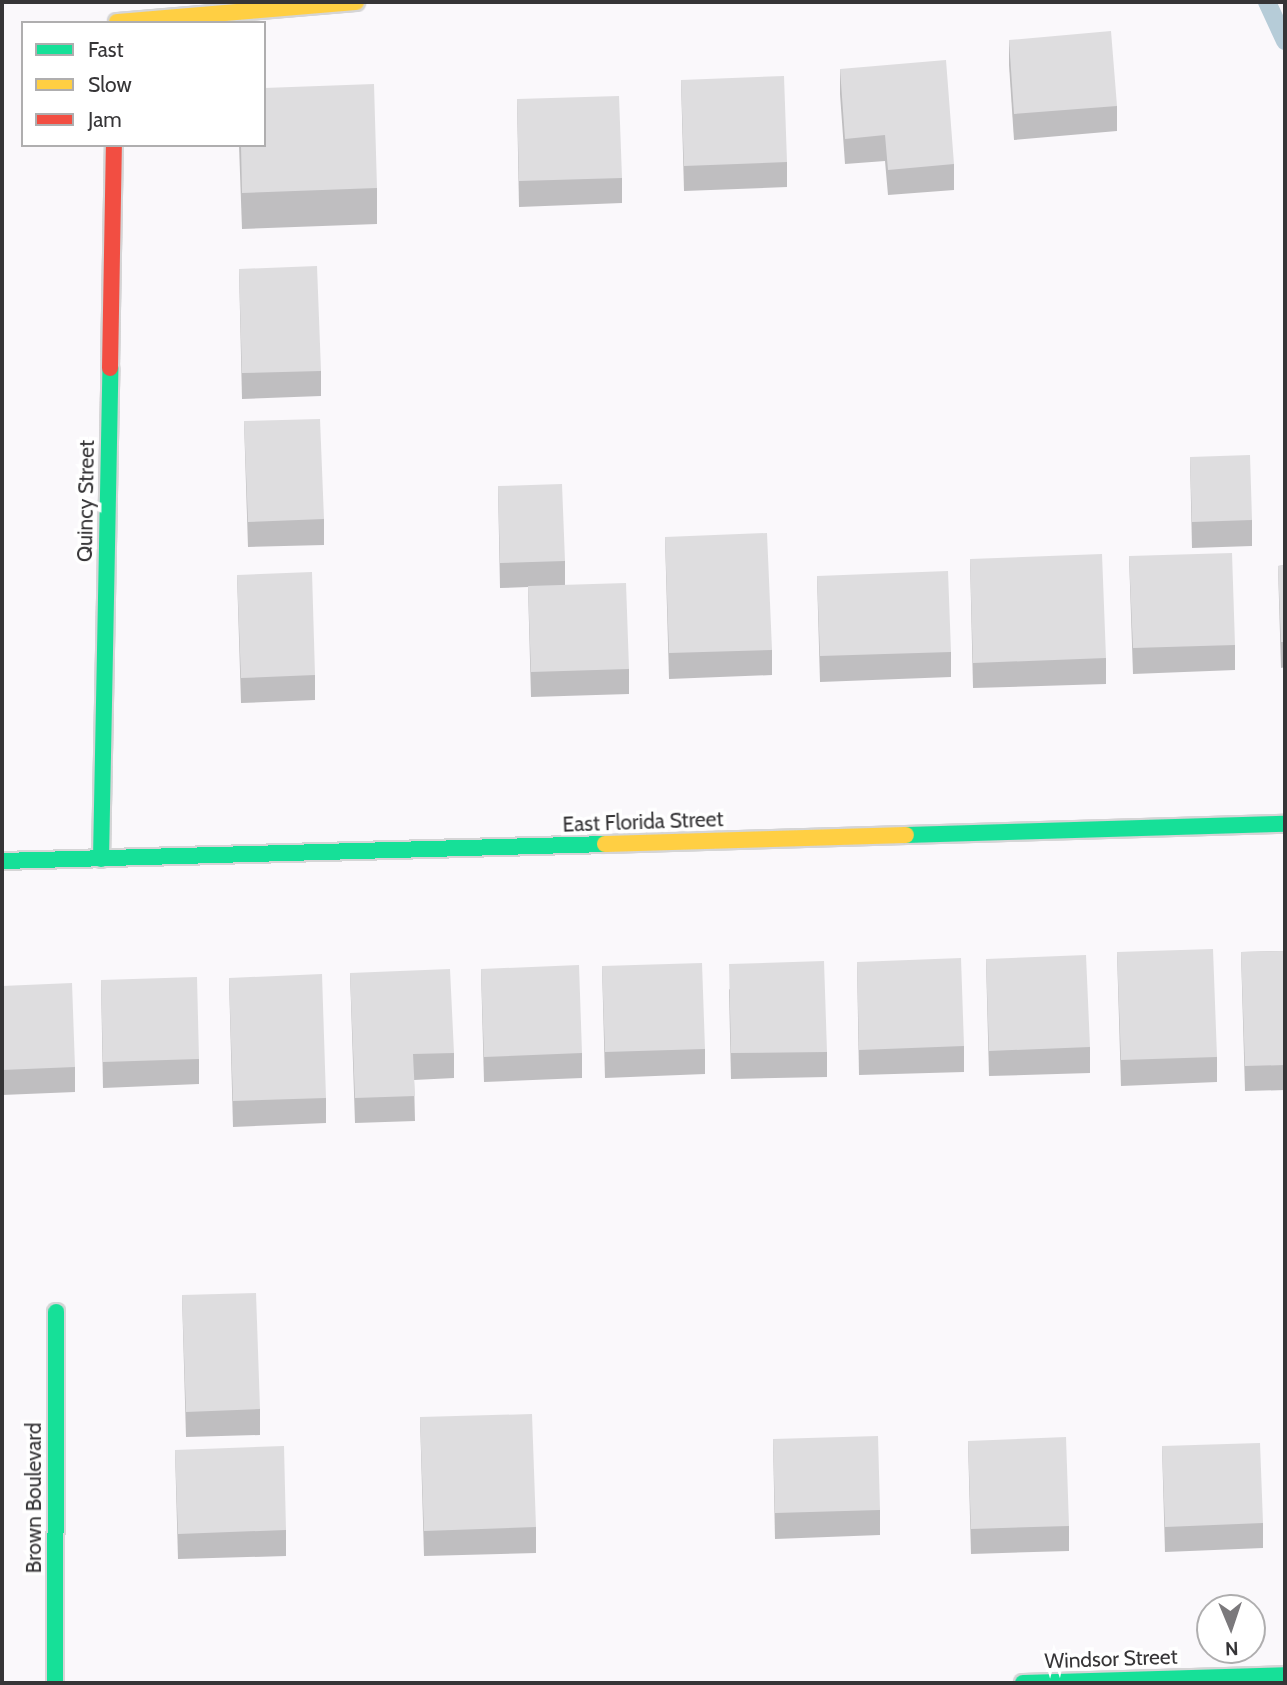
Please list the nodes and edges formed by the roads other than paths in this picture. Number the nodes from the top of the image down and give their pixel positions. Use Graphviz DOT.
graph roads {
  1 [pos="356,2"];
  2 [pos="129,21"];
  3 [pos="114,147"];
  4 [pos="1285,824"];
  5 [pos="101,859"];
  6 [pos="2,861"];
  7 [pos="56,1312"];
  8 [pos="1285,1675"];
  9 [pos="55,1683"];
  10 [pos="1023,1683"];
  1 -- 2 [label="street"];
  3 -- 5 [label="street, Quincy Street"];
  4 -- 5 [label="street, East Florida Street"];
  5 -- 6 [label="street, East Florida Street"];
  7 -- 9 [label="street, Brown Boulevard"];
  8 -- 10 [label="street, Windsor Street"];
}
